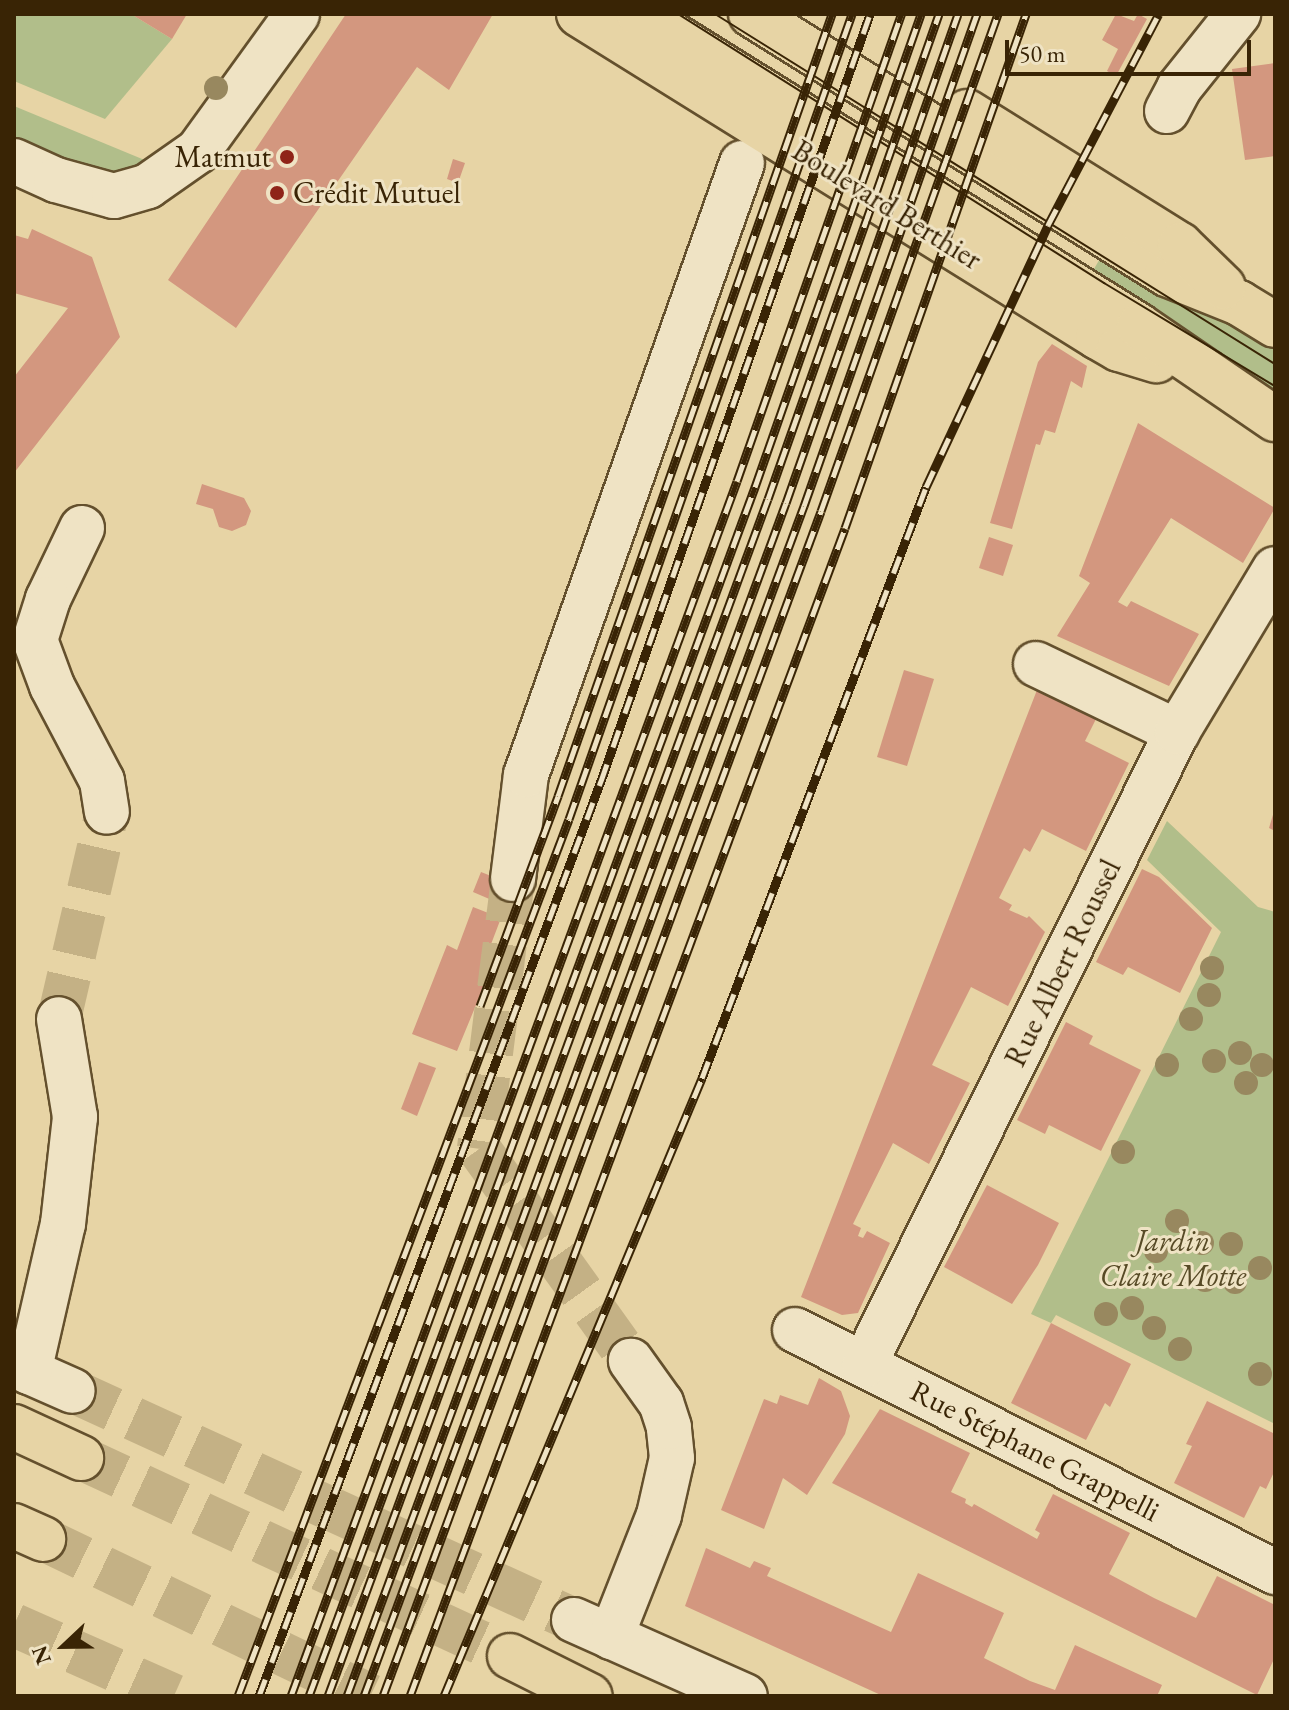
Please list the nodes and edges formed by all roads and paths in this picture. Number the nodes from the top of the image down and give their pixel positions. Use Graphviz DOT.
graph roads {
  1 [pos="297,14"];
  2 [pos="579,14"];
  3 [pos="639,14"];
  4 [pos="751,14"];
  5 [pos="809,14"];
  6 [pos="1238,14"];
  7 [pos="1167,111"];
  8 [pos="14,161"];
  9 [pos="742,163"];
  10 [pos="1257,314"];
  11 [pos="1205,373"];
  12 [pos="1275,419"];
  13 [pos="82,528"];
  14 [pos="1275,569"];
  15 [pos="1036,664"];
  16 [pos="1177,732"];
  17 [pos="107,812"];
  18 [pos="513,879"];
  19 [pos="59,1019"];
  20 [pos="795,1330"];
  21 [pos="631,1361"];
  22 [pos="864,1365"];
  23 [pos="22,1368"];
  24 [pos="73,1391"];
  25 [pos="14,1427"];
  26 [pos="81,1458"];
  27 [pos="1275,1572"];
  28 [pos="510,1656"];
  29 [pos="590,1696"];
  30 [pos="745,1696"];
  1 -- 8 [label="street"];
  2 -- 11 [label="main road, Boulevard Berthier"];
  3 -- 11 [label="main road, Boulevard Berthier"];
  4 -- 10 [label="main road"];
  5 -- 10 [label="main road"];
  6 -- 7 [label="street"];
  9 -- 18 [label="street"];
  11 -- 12 [label="main road, Boulevard Berthier"];
  13 -- 17 [label="street"];
  14 -- 16 [label="street, Rue Albert Roussel"];
  15 -- 16 [label="street"];
  16 -- 22 [label="street, Rue Albert Roussel"];
  19 -- 23 [label="street"];
  20 -- 22 [label="street, Rue Stéphane Grappelli"];
  21 -- 30 [label="street"];
  22 -- 27 [label="street, Rue Stéphane Grappelli"];
  23 -- 24 [label="street"];
  25 -- 26 [label="main road"];
  28 -- 29 [label="main road"];
}
